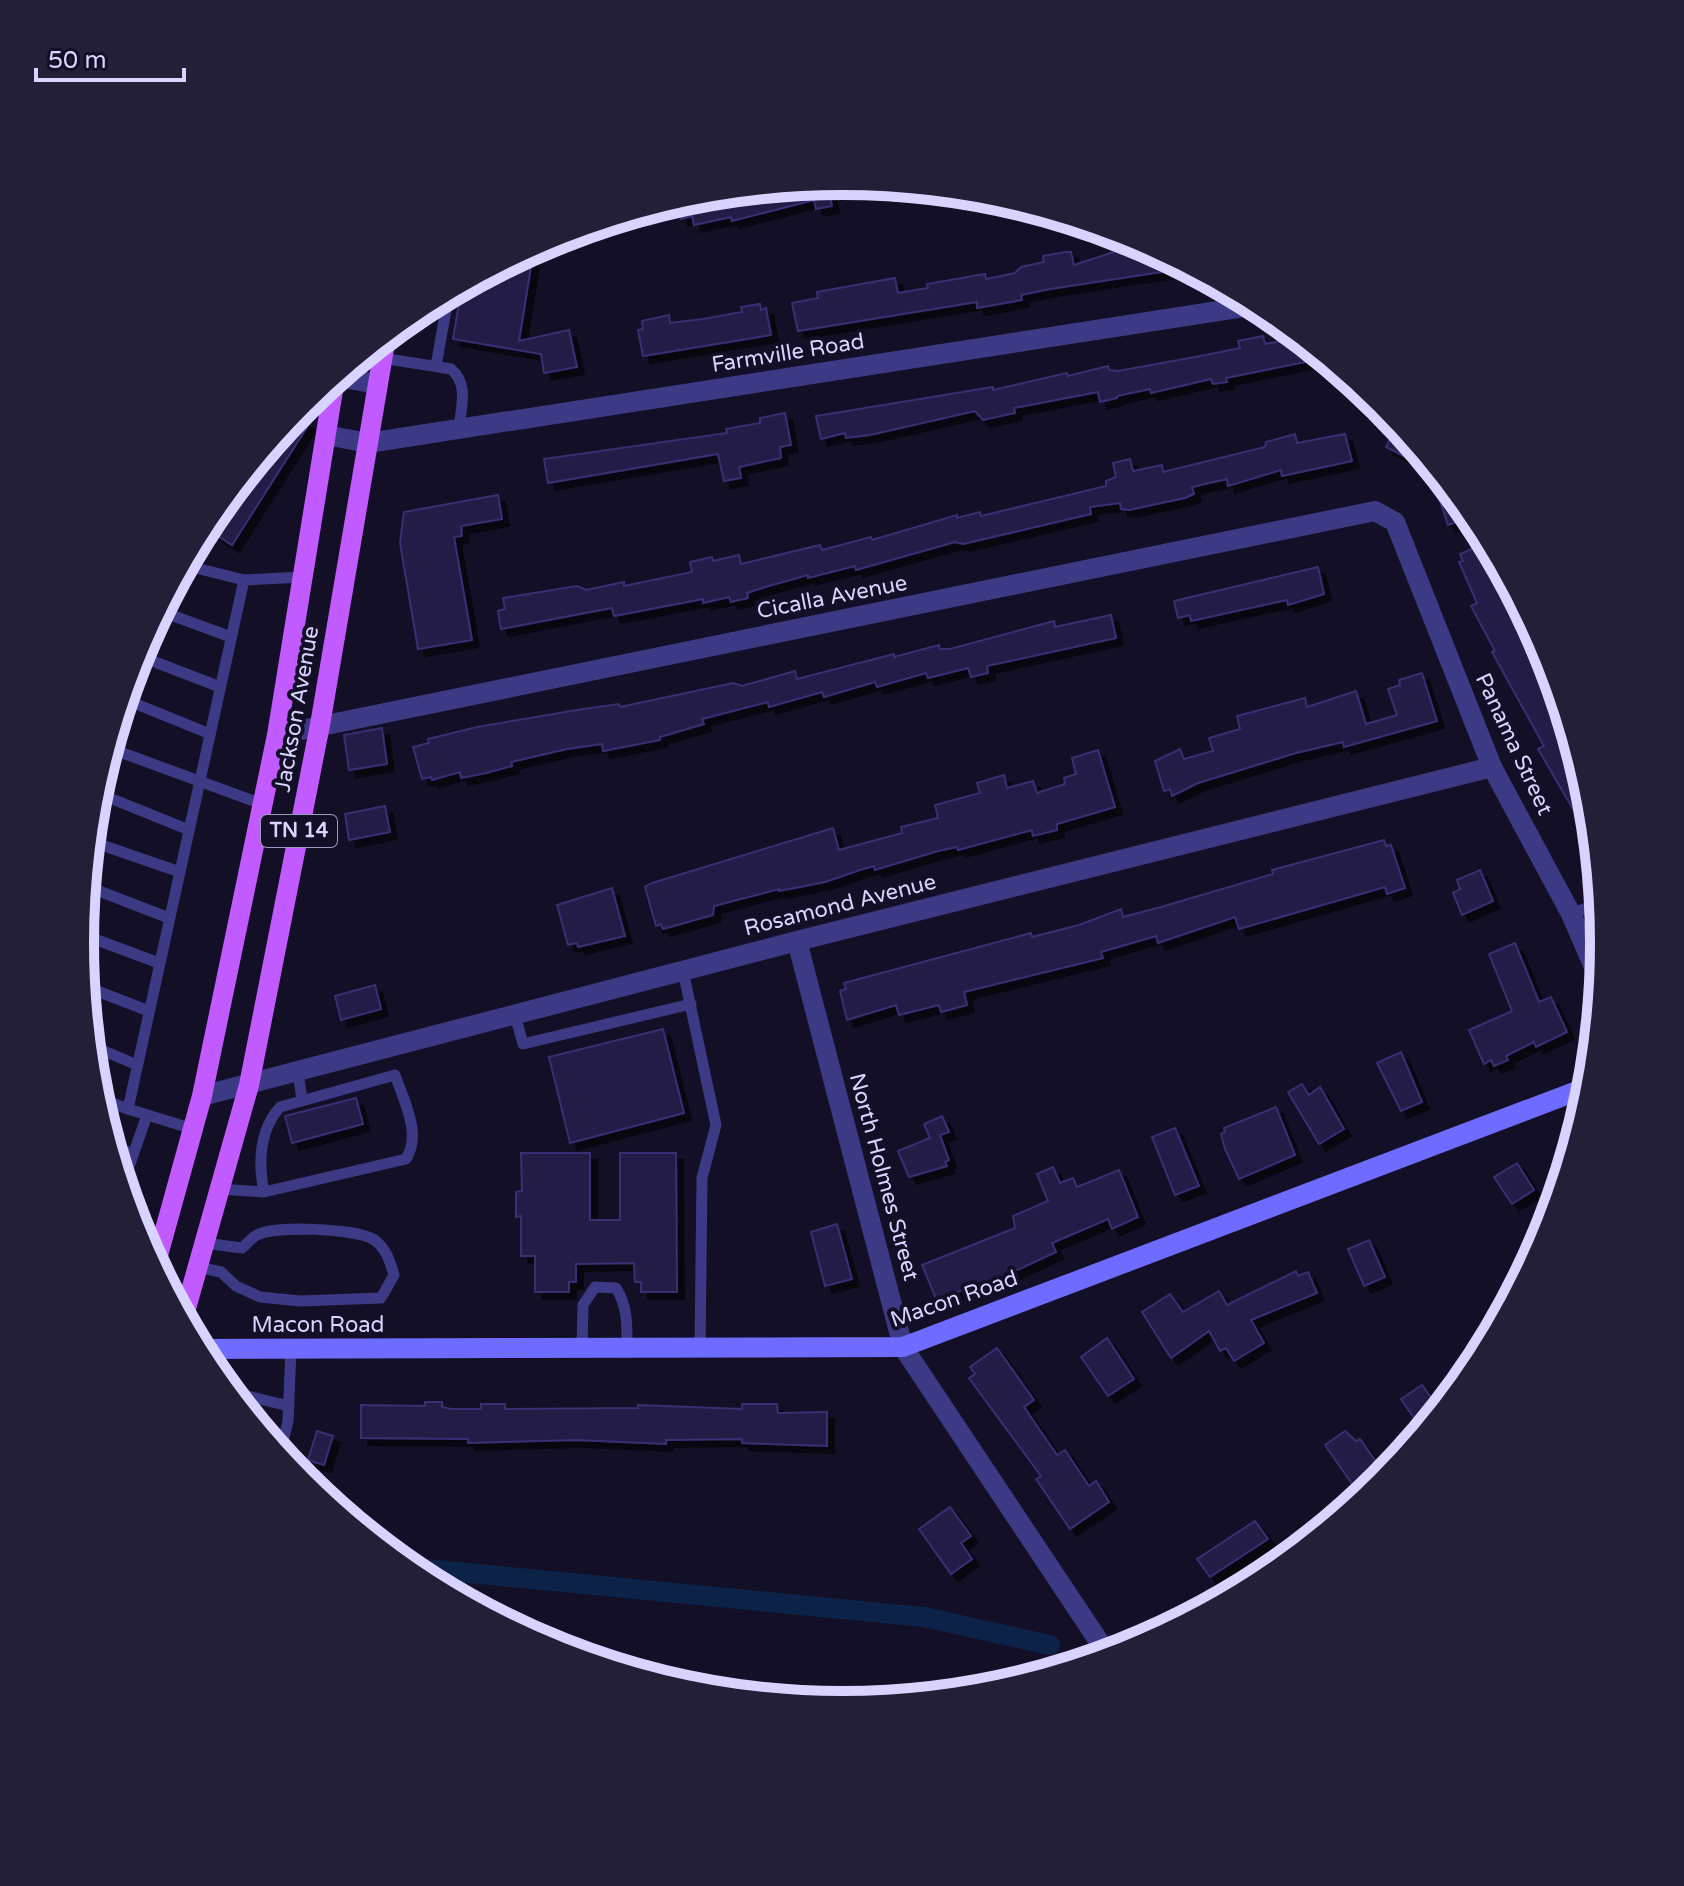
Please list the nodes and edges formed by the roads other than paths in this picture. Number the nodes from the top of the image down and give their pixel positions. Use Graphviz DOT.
graph roads {
  1 [pos="446,308"];
  2 [pos="1237,308"];
  3 [pos="383,353"];
  4 [pos="382,358"];
  5 [pos="436,366"];
  6 [pos="350,380"];
  7 [pos="377,384"];
  8 [pos="333,396"];
  9 [pos="459,429"];
  10 [pos="326,435"];
  11 [pos="368,443"];
  12 [pos="1395,522"];
  13 [pos="195,568"];
  14 [pos="303,577"];
  15 [pos="244,580"];
  16 [pos="170,615"];
  17 [pos="231,637"];
  18 [pos="150,660"];
  19 [pos="220,687"];
  20 [pos="134,703"];
  21 [pos="320,725"];
  22 [pos="210,734"];
  23 [pos="277,735"];
  24 [pos="118,752"];
  25 [pos="1492,767"];
  26 [pos="199,783"];
  27 [pos="108,797"];
  28 [pos="262,804"];
  29 [pos="189,830"];
  30 [pos="100,844"];
  31 [pos="180,872"];
  32 [pos="96,890"];
  33 [pos="1589,907"];
  34 [pos="1571,914"];
  35 [pos="169,918"];
  36 [pos="94,939"];
  37 [pos="797,941"];
  38 [pos="1589,957"];
  39 [pos="159,963"];
  40 [pos="683,971"];
  41 [pos="96,991"];
  42 [pos="691,1004"];
  43 [pos="149,1011"];
  44 [pos="515,1015"];
  45 [pos="101,1050"];
  46 [pos="137,1065"];
  47 [pos="298,1072"];
  48 [pos="249,1085"];
  49 [pos="1575,1092"];
  50 [pos="202,1096"];
  51 [pos="302,1100"];
  52 [pos="111,1103"];
  53 [pos="128,1109"];
  54 [pos="147,1115"];
  55 [pos="193,1129"];
  56 [pos="123,1150"];
  57 [pos="133,1154"];
  58 [pos="129,1167"];
  59 [pos="219,1189"];
  60 [pos="264,1192"];
  61 [pos="204,1243"];
  62 [pos="160,1249"];
  63 [pos="197,1267"];
  64 [pos="187,1304"];
  65 [pos="903,1347"];
  66 [pos="627,1348"];
  67 [pos="291,1349"];
  68 [pos="582,1349"];
  69 [pos="214,1350"];
  70 [pos="700,1350"];
  71 [pos="248,1396"];
  72 [pos="289,1406"];
  73 [pos="283,1439"];
  74 [pos="1101,1644"];
  1 -- 5 [label="lane"];
  2 -- 9 [label="street, Farmville Road"];
  3 -- 4 [label="main road, Jackson Avenue / TN 14"];
  4 -- 5 [label="lane"];
  4 -- 7 [label="main road, Jackson Avenue / TN 14"];
  5 -- 9 [label="lane"];
  6 -- 7 [label="street"];
  7 -- 11 [label="main road, Jackson Avenue / TN 14"];
  8 -- 10 [label="main road, Jackson Avenue / TN 14"];
  9 -- 11 [label="street, Farmville Road"];
  10 -- 11 [label="street, Farmville Road"];
  10 -- 14 [label="main road, Jackson Avenue / TN 14"];
  11 -- 21 [label="main road, Jackson Avenue / TN 14"];
  12 -- 21 [label="street, Cicalla Avenue"];
  12 -- 25 [label="street, Panama Street"];
  13 -- 15 [label="lane"];
  14 -- 15 [label="lane"];
  14 -- 23 [label="main road, Jackson Avenue / TN 14"];
  15 -- 17 [label="lane"];
  16 -- 17 [label="lane"];
  17 -- 19 [label="lane"];
  18 -- 19 [label="lane"];
  19 -- 22 [label="lane"];
  20 -- 22 [label="lane"];
  21 -- 23 [label="street, Cicalla Avenue"];
  21 -- 48 [label="main road, Jackson Avenue / TN 14"];
  22 -- 26 [label="lane"];
  23 -- 28 [label="main road, Jackson Avenue / TN 14"];
  24 -- 26 [label="lane"];
  25 -- 34 [label="street, Panama Street"];
  25 -- 37 [label="street, Rosamond Avenue"];
  26 -- 28 [label="lane"];
  26 -- 29 [label="lane"];
  27 -- 29 [label="lane"];
  28 -- 50 [label="main road, Jackson Avenue / TN 14"];
  29 -- 31 [label="lane"];
  30 -- 31 [label="lane"];
  31 -- 35 [label="lane"];
  32 -- 35 [label="lane"];
  33 -- 34 [label="lane"];
  34 -- 38 [label="street, Panama Street"];
  35 -- 39 [label="lane"];
  36 -- 39 [label="lane"];
  37 -- 40 [label="street, Rosamond Avenue"];
  37 -- 65 [label="street, North Holmes Street"];
  39 -- 43 [label="lane"];
  40 -- 42 [label="lane"];
  40 -- 44 [label="street, Rosamond Avenue"];
  41 -- 43 [label="lane"];
  42 -- 44 [label="lane"];
  42 -- 70 [label="lane"];
  43 -- 46 [label="lane"];
  44 -- 47 [label="street, Rosamond Avenue"];
  45 -- 46 [label="lane"];
  46 -- 53 [label="lane"];
  47 -- 48 [label="street, Rosamond Avenue"];
  47 -- 51 [label="lane"];
  48 -- 50 [label="street, Rosamond Avenue"];
  48 -- 59 [label="main road, Jackson Avenue / TN 14"];
  49 -- 65 [label="main road, Macon Road"];
  50 -- 55 [label="main road, Jackson Avenue / TN 14"];
  51 -- 60 [label="lane"];
  51 -- 60 [label="lane"];
  52 -- 53 [label="lane"];
  53 -- 54 [label="lane"];
  54 -- 55 [label="lane"];
  54 -- 57 [label="lane"];
  55 -- 62 [label="main road, Jackson Avenue / TN 14"];
  56 -- 57 [label="lane"];
  57 -- 58 [label="lane"];
  59 -- 60 [label="lane"];
  59 -- 61 [label="main road, Jackson Avenue / TN 14"];
  61 -- 63 [label="main road, Jackson Avenue / TN 14"];
  61 -- 63 [label="lane"];
  63 -- 64 [label="main road, Jackson Avenue / TN 14"];
  65 -- 70 [label="main road, Macon Road"];
  65 -- 74 [label="street, North Holmes Street"];
  66 -- 68 [label="main road, Macon Road"];
  66 -- 68 [label="lane"];
  66 -- 70 [label="main road, Macon Road"];
  67 -- 68 [label="main road, Macon Road"];
  67 -- 69 [label="main road, Macon Road"];
  67 -- 72 [label="lane"];
  71 -- 72 [label="lane"];
  72 -- 73 [label="lane"];
}
